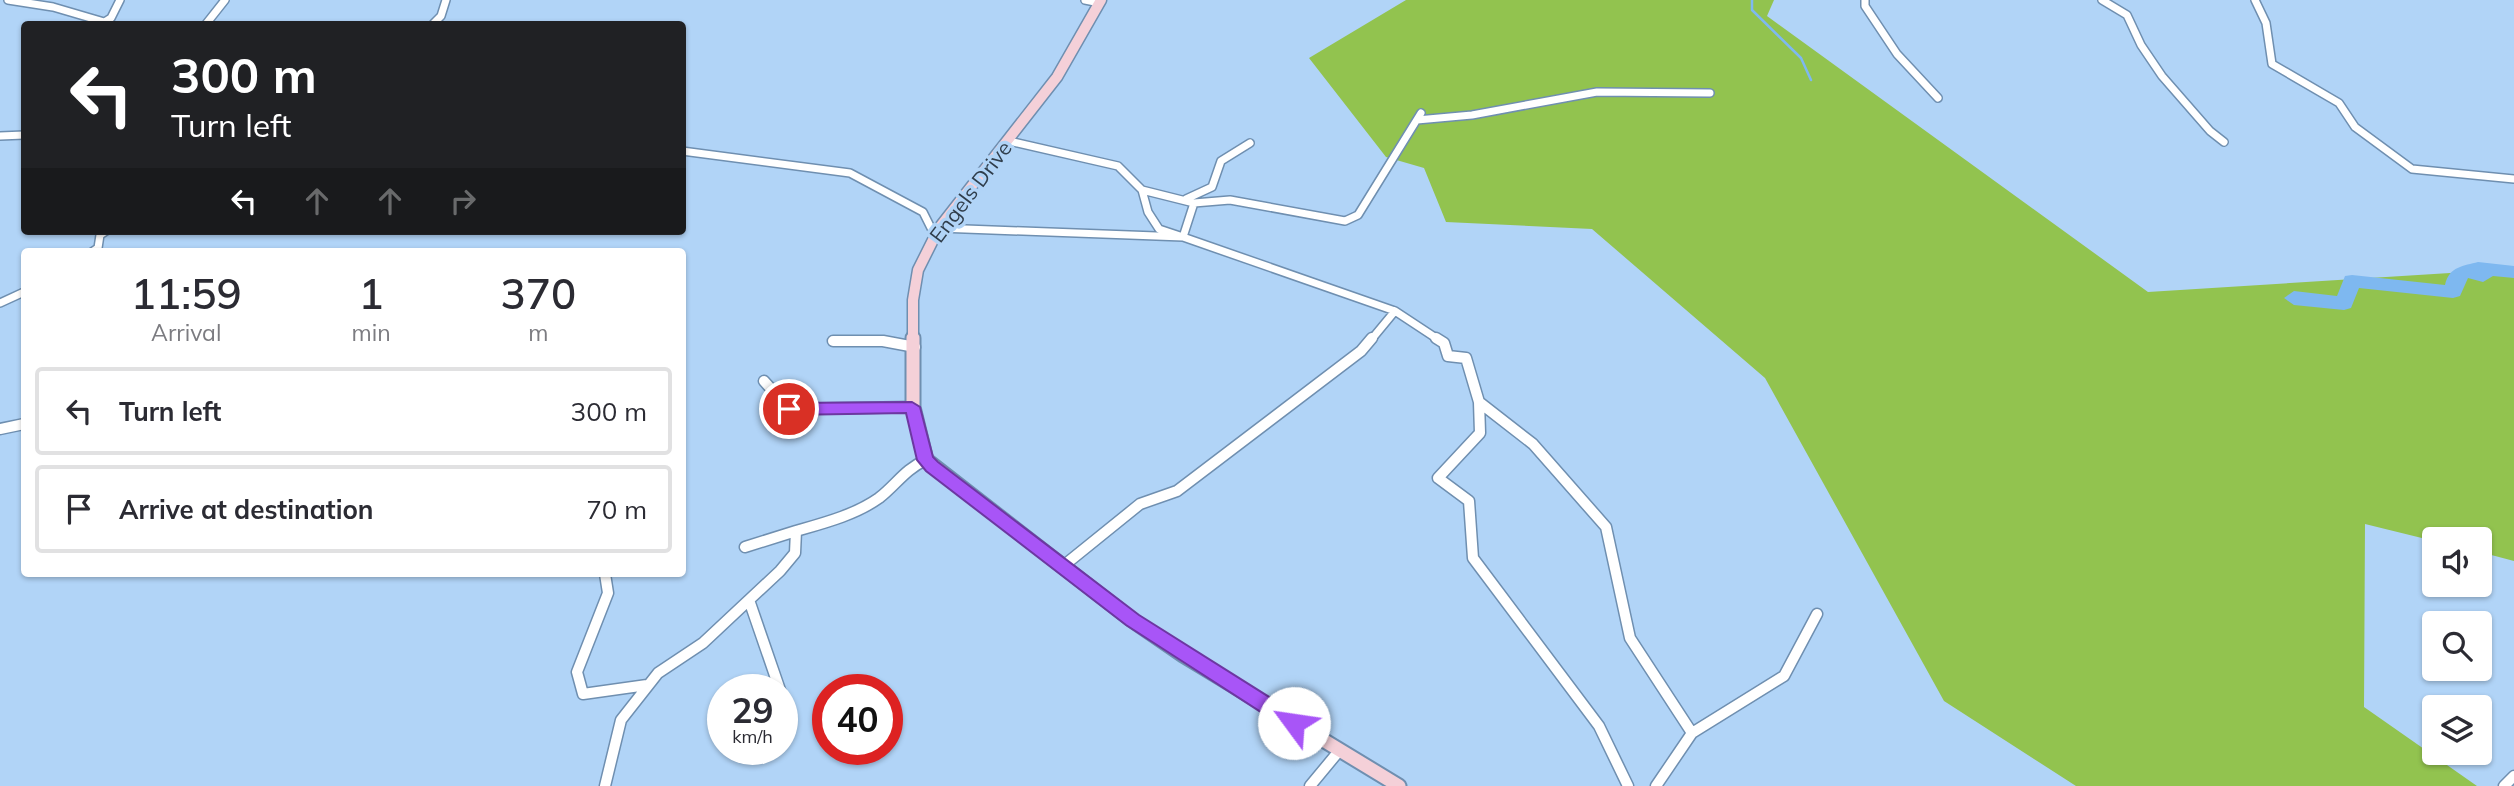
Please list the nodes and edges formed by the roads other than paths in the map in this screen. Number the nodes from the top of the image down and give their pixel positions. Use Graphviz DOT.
graph roads {
  1 [pos="8,0"];
  2 [pos="120,0"];
  3 [pos="225,0"];
  4 [pos="446,0"];
  5 [pos="1085,0"];
  6 [pos="1865,0"];
  7 [pos="2102,0"];
  8 [pos="2255,0"];
  9 [pos="1100,2"];
  10 [pos="97,21"];
  11 [pos="107,21"];
  12 [pos="208,21"];
  13 [pos="436,21"];
  14 [pos="1710,93"];
  15 [pos="1938,98"];
  16 [pos="21,135"];
  17 [pos="0,136"];
  18 [pos="1009,141"];
  19 [pos="2224,142"];
  20 [pos="1250,143"];
  21 [pos="686,152"];
  22 [pos="2514,179"];
  23 [pos="1142,190"];
  24 [pos="1190,201"];
  25 [pos="936,231"];
  26 [pos="1183,237"];
  27 [pos="21,293"];
  28 [pos="0,303"];
  29 [pos="1395,311"];
  30 [pos="833,341"];
  31 [pos="915,347"];
  32 [pos="764,381"];
  33 [pos="1479,402"];
  34 [pos="912,407"];
  35 [pos="21,425"];
  36 [pos="0,429"];
  37 [pos="926,460"];
  38 [pos="796,531"];
  39 [pos="745,547"];
  40 [pos="1062,567"];
  41 [pos="605,577"];
  42 [pos="749,600"];
  43 [pos="1817,614"];
  44 [pos="774,674"];
  45 [pos="648,685"];
  46 [pos="1692,733"];
  47 [pos="1339,751"];
  48 [pos="2514,775"];
  49 [pos="605,786"];
  50 [pos="1310,786"];
  51 [pos="1399,786"];
  52 [pos="1628,786"];
  53 [pos="1656,786"];
  54 [pos="2504,786"];
  1 -- 10 [label="street"];
  2 -- 11 [label="street"];
  3 -- 12 [label="street"];
  4 -- 13 [label="street"];
  5 -- 9 [label="street"];
  6 -- 15 [label="street"];
  7 -- 19 [label="street"];
  8 -- 22 [label="street"];
  9 -- 18 [label="street, Engels Drive"];
  14 -- 24 [label="street"];
  16 -- 17 [label="street"];
  18 -- 23 [label="street"];
  18 -- 25 [label="street, Engels Drive"];
  20 -- 24 [label="street"];
  21 -- 25 [label="street"];
  23 -- 24 [label="street"];
  23 -- 26 [label="street"];
  24 -- 26 [label="street"];
  25 -- 26 [label="street"];
  25 -- 31 [label="street, Engels Drive"];
  26 -- 29 [label="street"];
  27 -- 28 [label="street"];
  29 -- 33 [label="street"];
  29 -- 40 [label="street"];
  30 -- 31 [label="street"];
  31 -- 34 [label="street, Engels Drive"];
  32 -- 34 [label="street"];
  33 -- 46 [label="street"];
  33 -- 52 [label="street"];
  34 -- 37 [label="street, Engels Drive"];
  35 -- 36 [label="street"];
  37 -- 38 [label="street"];
  37 -- 40 [label="street"];
  38 -- 39 [label="street"];
  38 -- 42 [label="street"];
  40 -- 47 [label="street"];
  41 -- 45 [label="street"];
  42 -- 44 [label="street"];
  42 -- 45 [label="street"];
  43 -- 46 [label="street"];
  45 -- 49 [label="street"];
  46 -- 53 [label="street"];
  47 -- 50 [label="street"];
  47 -- 51 [label="street"];
  48 -- 54 [label="street"];
}
